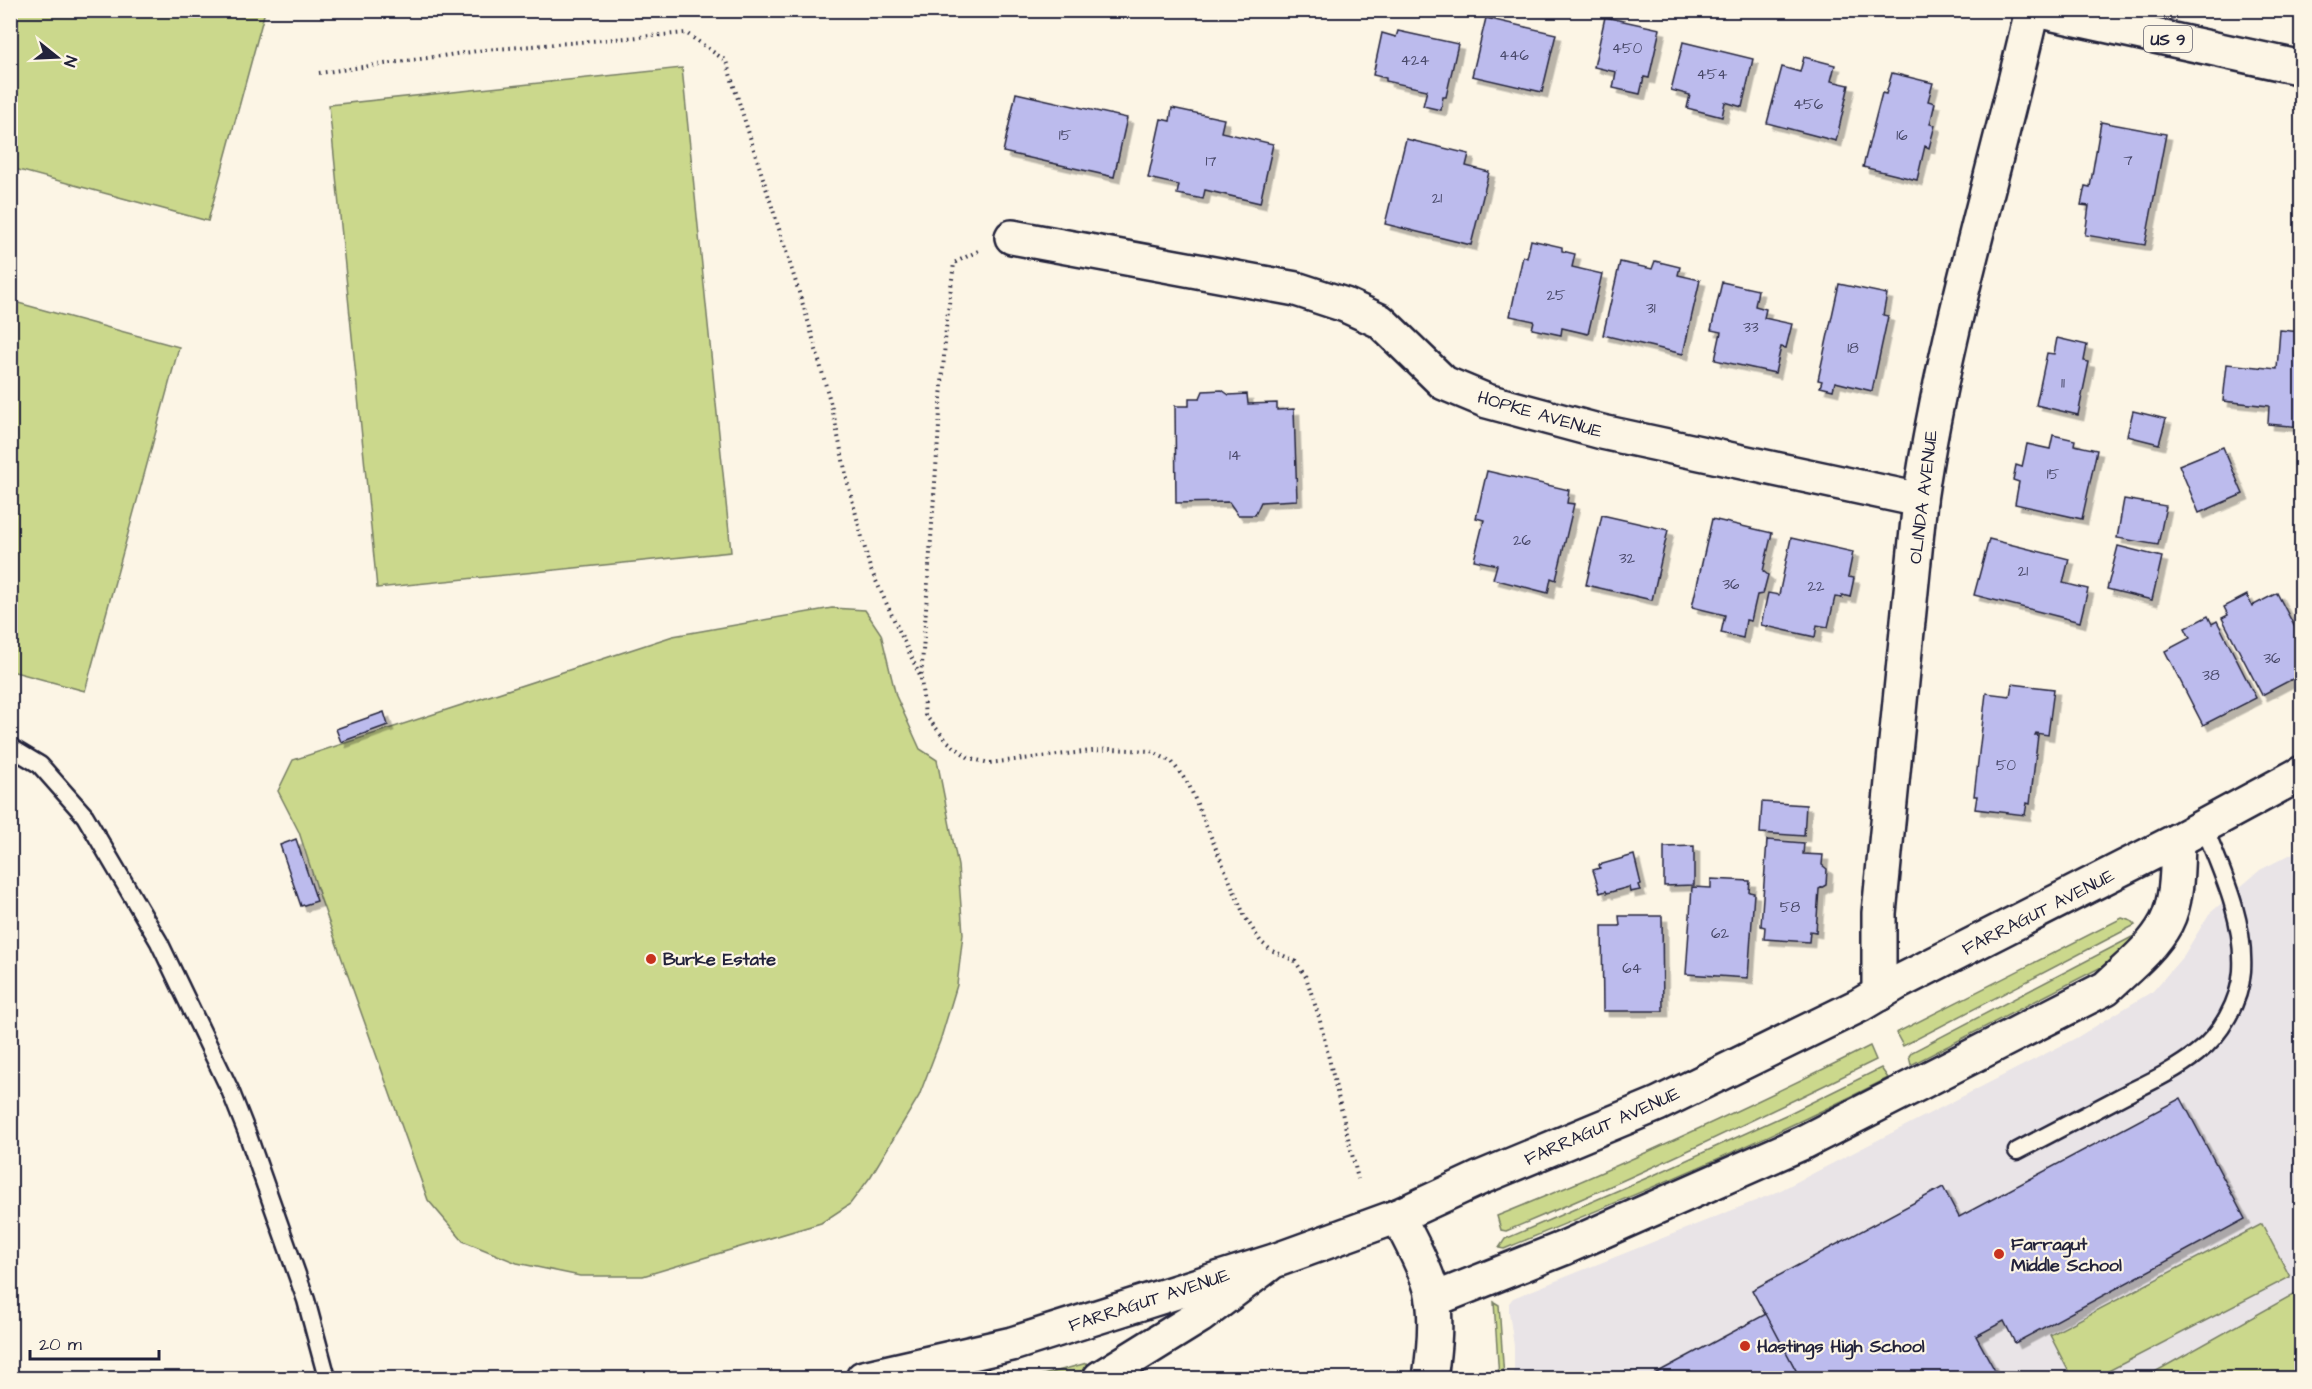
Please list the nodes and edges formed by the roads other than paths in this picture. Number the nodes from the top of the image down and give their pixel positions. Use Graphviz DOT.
graph roads {
  1 [pos="2034,10"];
  2 [pos="2301,68"];
  3 [pos="1012,237"];
  4 [pos="1920,500"];
  5 [pos="10,747"];
  6 [pos="2301,773"];
  7 [pos="2191,834"];
  8 [pos="1879,994"];
  9 [pos="2017,1151"];
  10 [pos="1398,1216"];
  11 [pos="1274,1261"];
  12 [pos="1433,1300"];
  13 [pos="327,1378"];
  14 [pos="863,1378"];
  15 [pos="1100,1378"];
  16 [pos="1430,1378"];
  1 -- 2 [label="street, US 9"];
  1 -- 4 [label="street, OLINDA AVENUE"];
  3 -- 4 [label="street, HOPKE AVENUE"];
  4 -- 8 [label="street, OLINDA AVENUE"];
  5 -- 13 [label="lane"];
  6 -- 7 [label="street, FARRAGUT AVENUE"];
  7 -- 8 [label="street, FARRAGUT AVENUE"];
  7 -- 9 [label="lane"];
  7 -- 12 [label="street"];
  8 -- 10 [label="street, FARRAGUT AVENUE"];
  10 -- 11 [label="street, FARRAGUT AVENUE"];
  10 -- 12 [label="street"];
  11 -- 14 [label="street, FARRAGUT AVENUE"];
  11 -- 15 [label="street"];
  12 -- 16 [label="street"];
}
